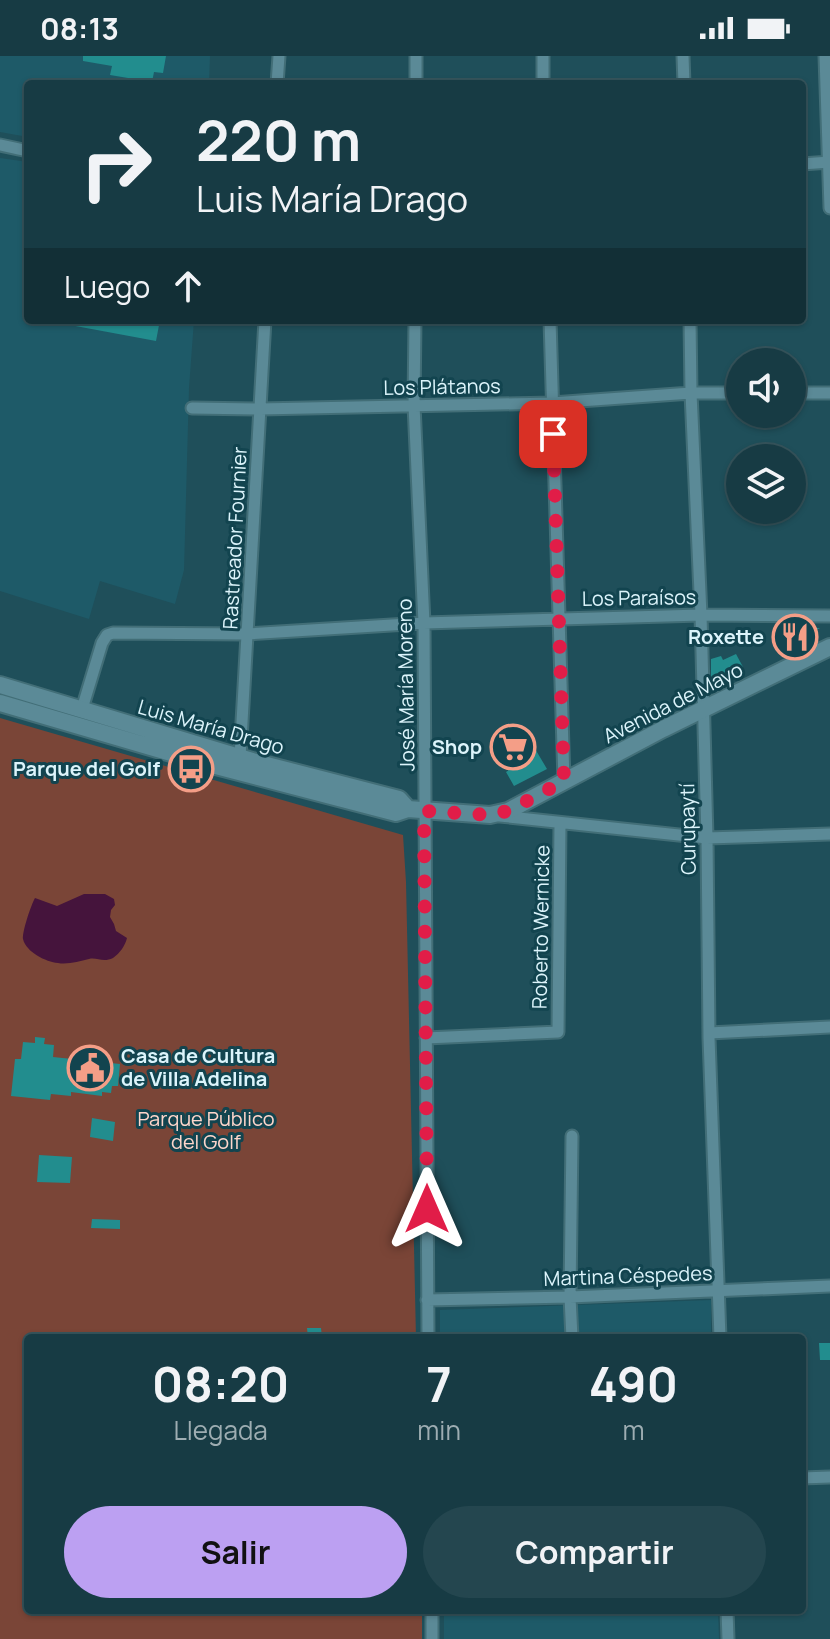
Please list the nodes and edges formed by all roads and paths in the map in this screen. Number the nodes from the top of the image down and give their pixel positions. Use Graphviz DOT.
graph roads {
  1 [pos="279,56"];
  2 [pos="416,56"];
  3 [pos="543,56"];
  4 [pos="683,56"];
  5 [pos="825,56"];
  6 [pos="277,80"];
  7 [pos="416,80"];
  8 [pos="543,80"];
  9 [pos="684,80"];
  10 [pos="0,145"];
  11 [pos="24,150"];
  12 [pos="829,162"];
  13 [pos="806,164"];
  14 [pos="830,208"];
  15 [pos="265,324"];
  16 [pos="415,324"];
  17 [pos="550,324"];
  18 [pos="690,324"];
  19 [pos="691,393"];
  20 [pos="726,393"];
  21 [pos="806,393"];
  22 [pos="830,393"];
  23 [pos="552,403"];
  24 [pos="414,405"];
  25 [pos="192,408"];
  26 [pos="260,409"];
  27 [pos="701,615"];
  28 [pos="830,616"];
  29 [pos="559,618"];
  30 [pos="424,623"];
  31 [pos="247,634"];
  32 [pos="830,647"];
  33 [pos="0,685"];
  34 [pos="0,703"];
  35 [pos="82,709"];
  36 [pos="703,710"];
  37 [pos="240,757"];
  38 [pos="564,781"];
  39 [pos="416,810"];
  40 [pos="490,815"];
  41 [pos="560,823"];
  42 [pos="830,834"];
  43 [pos="707,838"];
  44 [pos="830,1027"];
  45 [pos="709,1033"];
  46 [pos="426,1038"];
  47 [pos="572,1136"];
  48 [pos="830,1286"];
  49 [pos="718,1290"];
  50 [pos="570,1297"];
  51 [pos="427,1300"];
  52 [pos="428,1334"];
  53 [pos="572,1334"];
  54 [pos="720,1334"];
  55 [pos="830,1477"];
  56 [pos="806,1478"];
  57 [pos="432,1614"];
  58 [pos="727,1614"];
  59 [pos="432,1639"];
  60 [pos="728,1639"];
  1 -- 6 [label="street"];
  2 -- 7 [label="street"];
  3 -- 8 [label="street"];
  4 -- 9 [label="street"];
  5 -- 12 [label="street"];
  10 -- 11 [label="street"];
  12 -- 13 [label="street"];
  12 -- 14 [label="street"];
  15 -- 26 [label="street, Rastreador Fournier"];
  16 -- 24 [label="street, José María Moreno"];
  17 -- 23 [label="street"];
  18 -- 19 [label="street, Curupaytí"];
  19 -- 20 [label="street, Los Plátanos"];
  19 -- 23 [label="street, Los Plátanos"];
  19 -- 27 [label="street, Curupaytí"];
  21 -- 22 [label="street"];
  23 -- 24 [label="street, Los Plátanos"];
  23 -- 29 [label="street"];
  24 -- 26 [label="street, Los Plátanos"];
  24 -- 30 [label="street, José María Moreno"];
  25 -- 26 [label="street, Los Plátanos"];
  26 -- 31 [label="street, Rastreador Fournier"];
  27 -- 28 [label="street, Los Paraísos"];
  27 -- 29 [label="street, Los Paraísos"];
  27 -- 36 [label="street, Curupaytí"];
  29 -- 30 [label="street, Los Paraísos"];
  29 -- 38 [label="street"];
  30 -- 31 [label="street, Los Paraísos"];
  30 -- 39 [label="street, José María Moreno"];
  31 -- 35 [label="street, Los Paraísos"];
  31 -- 37 [label="street, Rastreador Fournier"];
  32 -- 36 [label="main road, Avenida de Mayo"];
  33 -- 35 [label="main road, Luis María Drago"];
  34 -- 39 [label="main road, Luis María Drago"];
  35 -- 37 [label="main road, Luis María Drago"];
  36 -- 38 [label="main road, Avenida de Mayo"];
  36 -- 43 [label="street, Curupaytí"];
  37 -- 39 [label="main road, Luis María Drago"];
  38 -- 40 [label="main road, Avenida de Mayo"];
  39 -- 40 [label="main road, Luis María Drago"];
  39 -- 46 [label="street, José María Moreno"];
  40 -- 41 [label="street, Luis María Drago"];
  41 -- 43 [label="street, Luis María Drago"];
  41 -- 46 [label="street, Roberto Wernicke"];
  42 -- 43 [label="street, Luis María Drago"];
  43 -- 45 [label="street, Curupaytí"];
  44 -- 45 [label="street"];
  45 -- 49 [label="street, Curupaytí"];
  46 -- 51 [label="street, José María Moreno"];
  47 -- 50 [label="street"];
  48 -- 49 [label="street, Martina Céspedes"];
  49 -- 50 [label="street, Martina Céspedes"];
  49 -- 54 [label="street, Curupaytí"];
  50 -- 51 [label="street, Martina Céspedes"];
  50 -- 53 [label="street"];
  51 -- 52 [label="street, José María Moreno"];
  55 -- 56 [label="street"];
  57 -- 59 [label="street"];
  58 -- 60 [label="street"];
}
